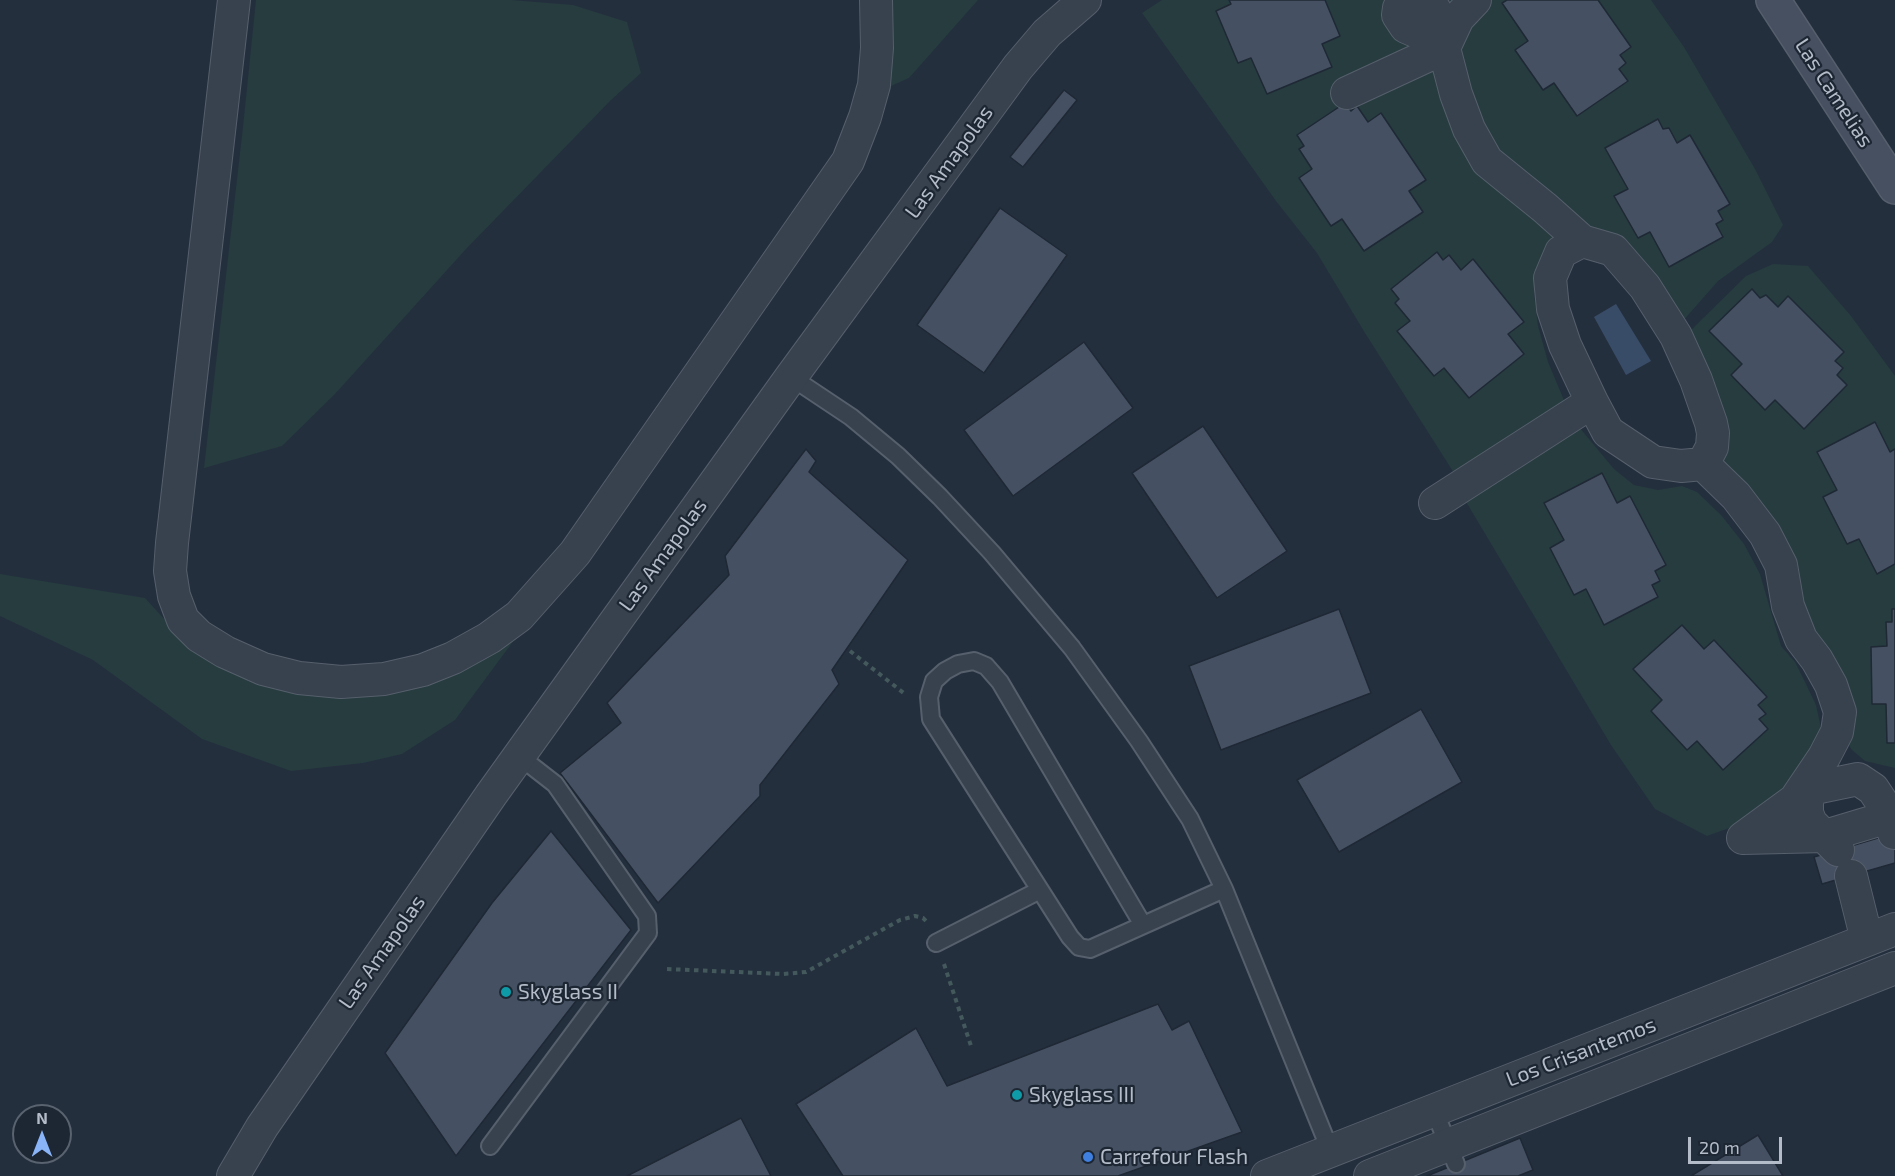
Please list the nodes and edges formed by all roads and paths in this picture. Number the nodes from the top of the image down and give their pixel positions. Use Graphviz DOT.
graph roads {
  1 [pos="234,0"];
  2 [pos="876,0"];
  3 [pos="1085,0"];
  4 [pos="1406,0"];
  5 [pos="1424,0"];
  6 [pos="1475,0"];
  7 [pos="1773,0"];
  8 [pos="1441,43"];
  9 [pos="1347,93"];
  10 [pos="1895,187"];
  11 [pos="1582,241"];
  12 [pos="791,377"];
  13 [pos="1592,402"];
  14 [pos="1703,464"];
  15 [pos="1435,502"];
  16 [pos="850,651"];
  17 [pos="929,707"];
  18 [pos="519,756"];
  19 [pos="1858,779"];
  20 [pos="1895,781"];
  21 [pos="1803,793"];
  22 [pos="1893,822"];
  23 [pos="1838,854"];
  24 [pos="1224,889"];
  25 [pos="1040,890"];
  26 [pos="1143,925"];
  27 [pos="1881,934"];
  28 [pos="936,943"];
  29 [pos="1895,968"];
  30 [pos="667,969"];
  31 [pos="1691,1009"];
  32 [pos="1704,1044"];
  33 [pos="972,1049"];
  34 [pos="1434,1110"];
  35 [pos="262,1126"];
  36 [pos="490,1146"];
  37 [pos="1330,1150"];
  38 [pos="1453,1154"];
  39 [pos="213,1176"];
  40 [pos="233,1176"];
  41 [pos="1267,1176"];
  42 [pos="1370,1176"];
  1 -- 2 [label="street"];
  3 -- 12 [label="street, Las Amapolas"];
  4 -- 8 [label="street"];
  5 -- 8 [label="street"];
  6 -- 8 [label="street"];
  7 -- 10 [label="street, Las Camelias"];
  8 -- 9 [label="street"];
  8 -- 11 [label="street"];
  11 -- 13 [label="street"];
  11 -- 14 [label="street"];
  12 -- 18 [label="street, Las Amapolas"];
  12 -- 24 [label="lane"];
  13 -- 14 [label="street"];
  13 -- 15 [label="street"];
  14 -- 21 [label="street"];
  16 -- 17 [label="path"];
  17 -- 25 [label="lane"];
  17 -- 26 [label="lane"];
  18 -- 35 [label="street, Las Amapolas"];
  18 -- 36 [label="lane"];
  19 -- 20 [label="street"];
  19 -- 21 [label="street"];
  19 -- 22 [label="street"];
  21 -- 23 [label="street"];
  21 -- 23 [label="street"];
  22 -- 23 [label="street"];
  23 -- 27 [label="street"];
  24 -- 26 [label="lane"];
  24 -- 37 [label="lane"];
  25 -- 26 [label="lane"];
  25 -- 28 [label="lane"];
  27 -- 31 [label="street, Los Crisantemos"];
  28 -- 30 [label="path"];
  28 -- 33 [label="path"];
  29 -- 32 [label="street, Los Crisantemos"];
  31 -- 32 [label="street"];
  31 -- 34 [label="street, Los Crisantemos"];
  32 -- 38 [label="street, Los Crisantemos"];
  34 -- 37 [label="street, Los Crisantemos"];
  34 -- 38 [label="lane"];
  35 -- 39 [label="street, Las Amapolas"];
  35 -- 40 [label="street, Las Amapolas"];
  37 -- 41 [label="street, Los Crisantemos"];
  38 -- 42 [label="street, Los Crisantemos"];
}
